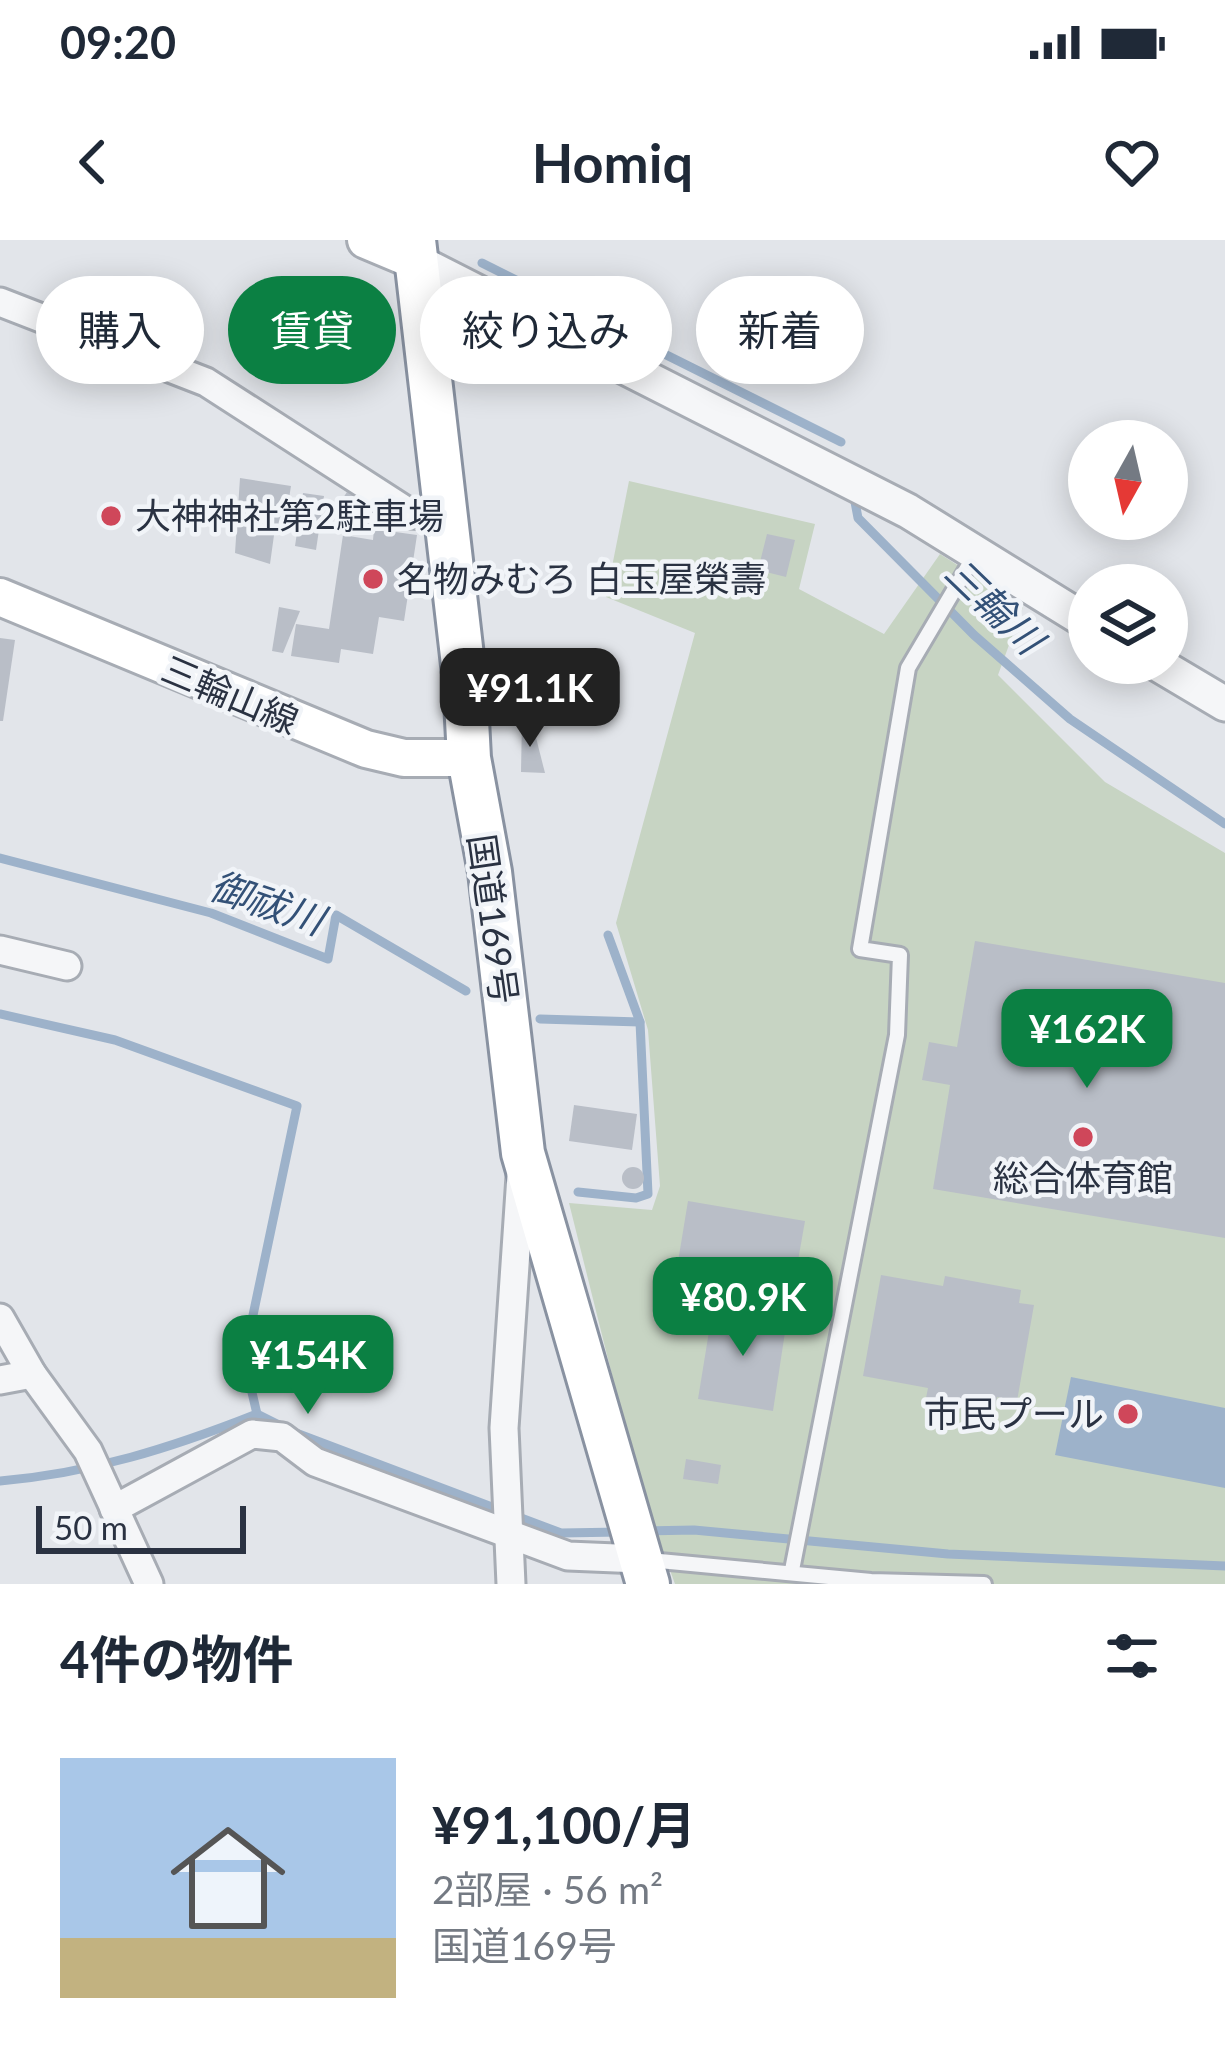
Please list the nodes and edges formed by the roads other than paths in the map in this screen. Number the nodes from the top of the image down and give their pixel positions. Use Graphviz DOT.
graph roads {
  1 [pos="366,240"];
  2 [pos="415,250"];
  3 [pos="0,302"];
  4 [pos="442,516"];
  5 [pos="970,564"];
  6 [pos="0,597"];
  7 [pos="1068,613"];
  8 [pos="1188,682"];
  9 [pos="1225,704"];
  10 [pos="469,758"];
  11 [pos="0,950"];
  12 [pos="67,967"];
  13 [pos="523,1154"];
  14 [pos="0,1318"];
  15 [pos="32,1374"];
  16 [pos="0,1380"];
  17 [pos="114,1509"];
  18 [pos="511,1535"];
  19 [pos="792,1570"];
  20 [pos="644,1571"];
  21 [pos="149,1584"];
  22 [pos="511,1584"];
  23 [pos="984,1584"];
  1 -- 2 [label="main road"];
  2 -- 4 [label="highway, 国道169号"];
  2 -- 5 [label="street"];
  3 -- 4 [label="street"];
  4 -- 10 [label="highway, 国道169号"];
  5 -- 7 [label="street"];
  5 -- 19 [label="lane"];
  6 -- 10 [label="main road, 三輪山線"];
  8 -- 9 [label="street"];
  10 -- 13 [label="highway, 国道169号"];
  11 -- 12 [label="street"];
  13 -- 18 [label="street"];
  13 -- 20 [label="highway, 国道169号"];
  14 -- 15 [label="street"];
  15 -- 16 [label="street"];
  15 -- 17 [label="street"];
  17 -- 18 [label="street"];
  17 -- 21 [label="street"];
  18 -- 20 [label="street"];
  18 -- 22 [label="street"];
  19 -- 20 [label="lane"];
  19 -- 23 [label="lane"];
}
